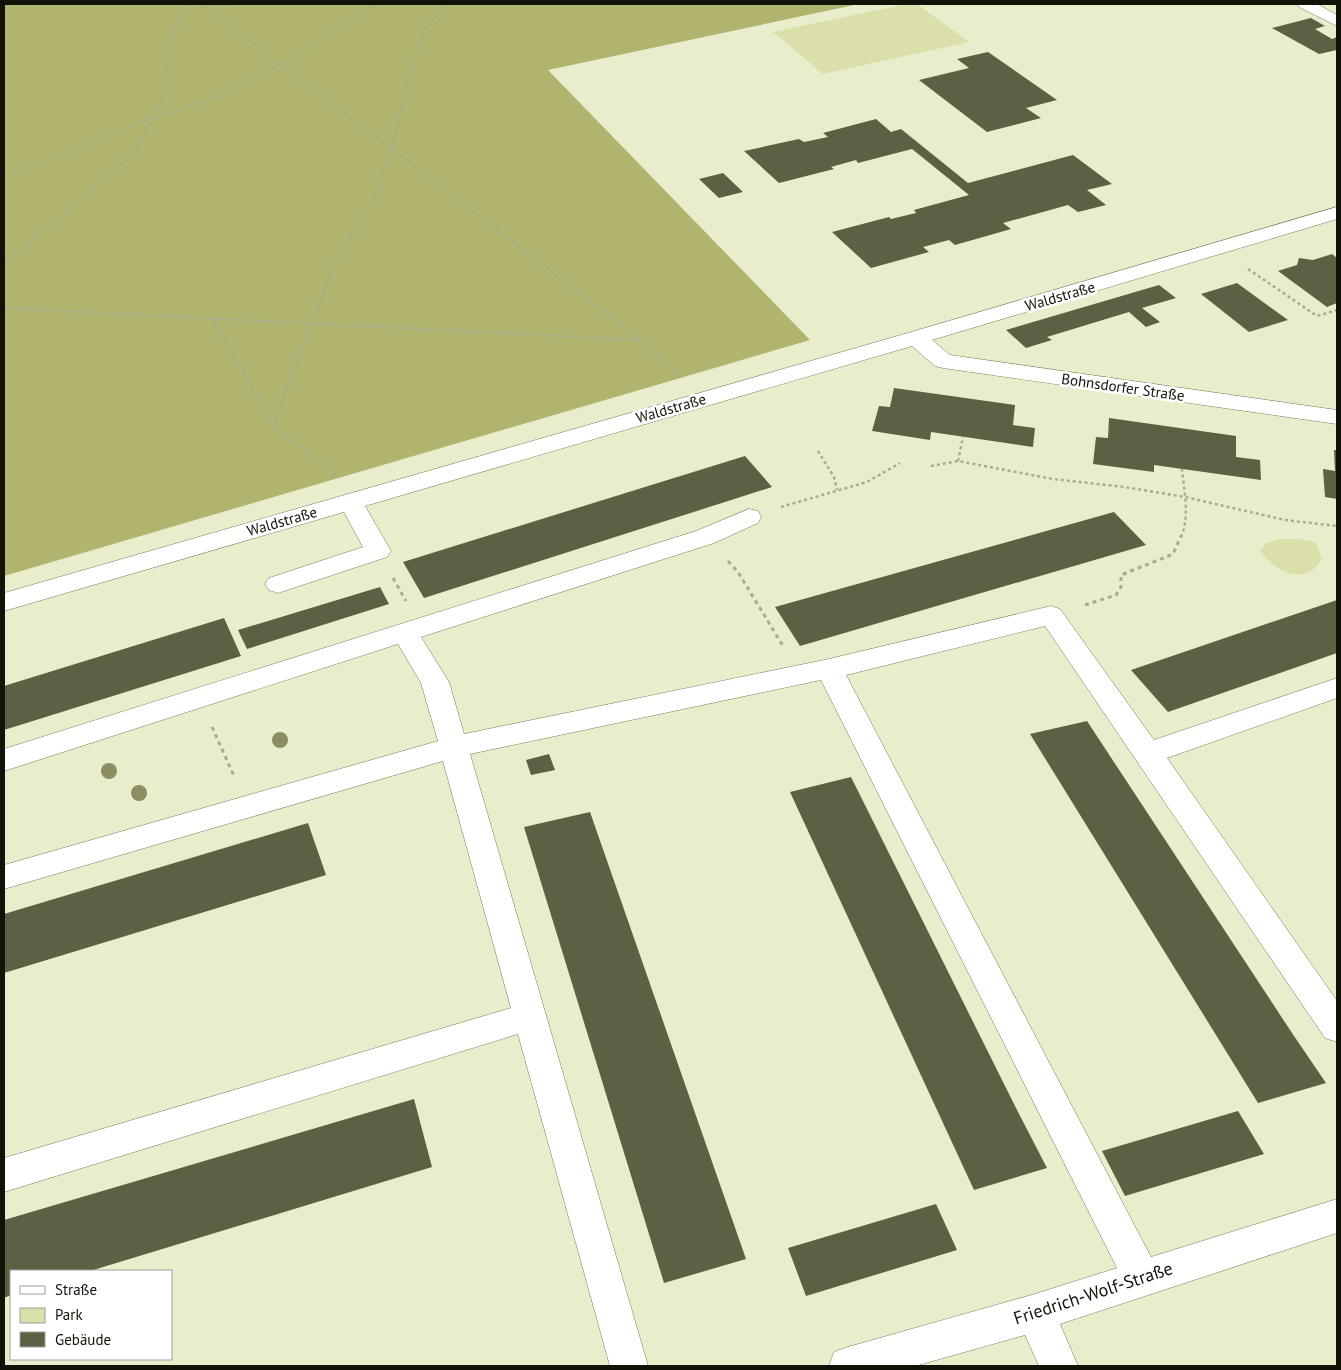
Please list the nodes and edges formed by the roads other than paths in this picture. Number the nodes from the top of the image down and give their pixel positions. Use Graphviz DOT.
graph roads {
  1 [pos="1305,4"];
  2 [pos="1337,21"];
  3 [pos="1337,213"];
  4 [pos="916,338"];
  5 [pos="1337,417"];
  6 [pos="350,501"];
  7 [pos="749,517"];
  8 [pos="278,584"];
  9 [pos="4,602"];
  10 [pos="412,629"];
  11 [pos="815,672"];
  12 [pos="1337,688"];
  13 [pos="454,747"];
  14 [pos="1148,753"];
  15 [pos="4,760"];
  16 [pos="4,877"];
  17 [pos="531,1016"];
  18 [pos="1337,1028"];
  19 [pos="4,1175"];
  20 [pos="1337,1216"];
  21 [pos="1142,1278"];
  22 [pos="1035,1313"];
  23 [pos="629,1366"];
  24 [pos="848,1366"];
  25 [pos="1058,1366"];
  1 -- 2 [label="street"];
  3 -- 4 [label="street, Waldstraße"];
  4 -- 5 [label="street, Bohnsdorfer Straße"];
  4 -- 6 [label="street, Waldstraße"];
  6 -- 8 [label="street"];
  6 -- 9 [label="street, Waldstraße"];
  7 -- 10 [label="street"];
  10 -- 13 [label="street"];
  10 -- 15 [label="street"];
  11 -- 13 [label="street"];
  11 -- 14 [label="street"];
  11 -- 21 [label="street"];
  12 -- 14 [label="street"];
  13 -- 16 [label="street"];
  13 -- 17 [label="street"];
  14 -- 18 [label="street"];
  17 -- 19 [label="street"];
  17 -- 23 [label="street"];
  20 -- 21 [label="street, Friedrich-Wolf-Straße"];
  21 -- 22 [label="street, Friedrich-Wolf-Straße"];
  22 -- 24 [label="street, Friedrich-Wolf-Straße"];
  22 -- 25 [label="street"];
}
